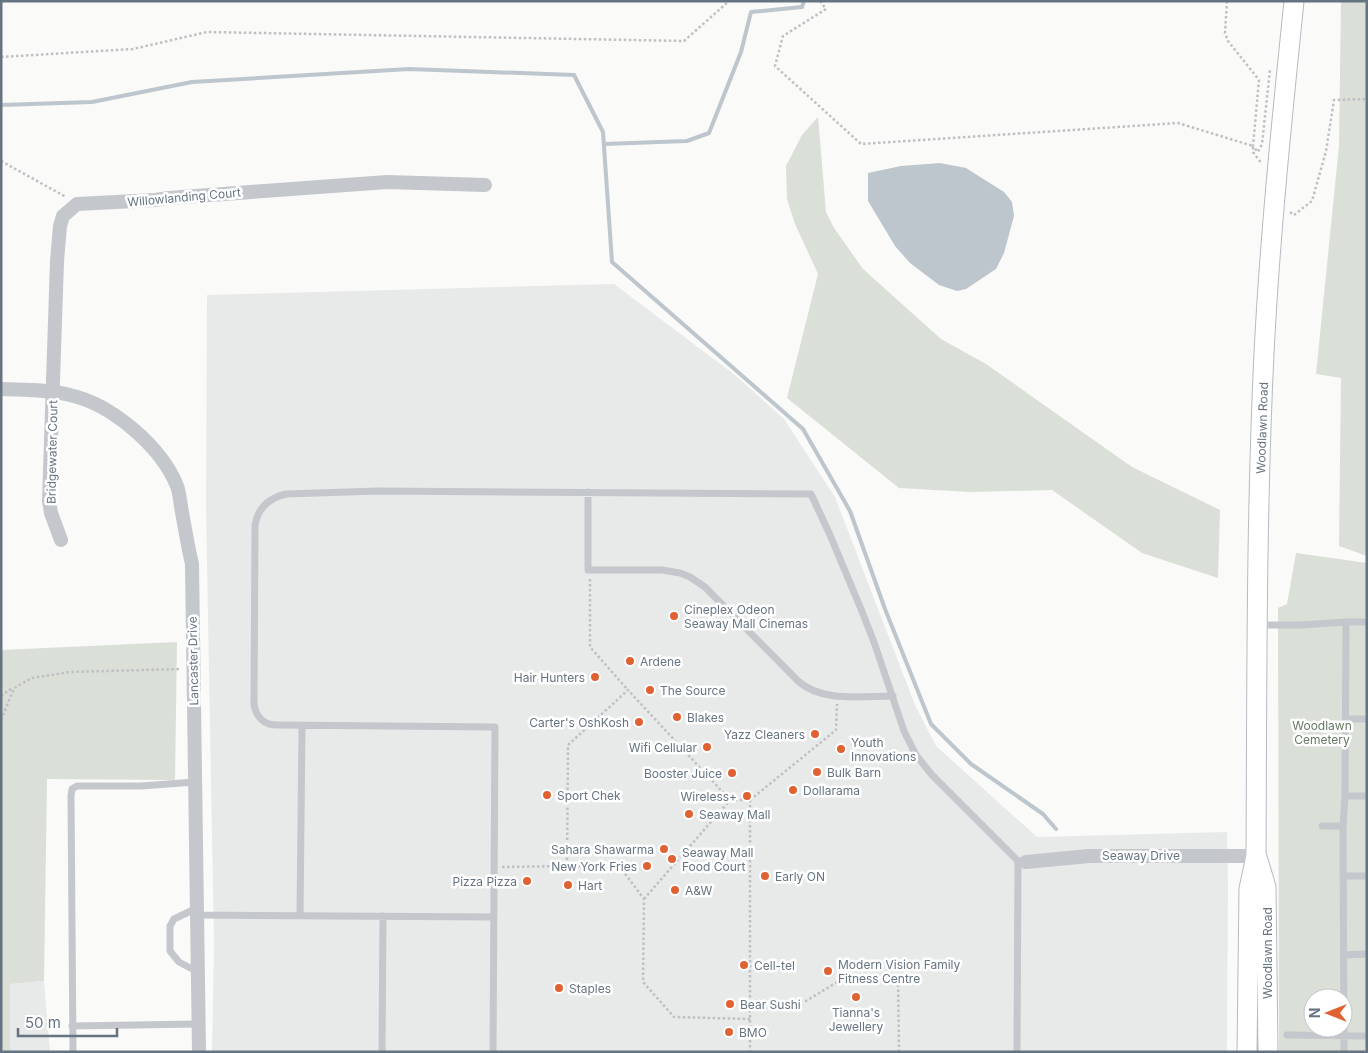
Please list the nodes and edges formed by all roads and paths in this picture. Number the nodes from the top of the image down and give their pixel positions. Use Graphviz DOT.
graph roads {
  1 [pos="730,1"];
  2 [pos="820,1"];
  3 [pos="1227,1"];
  4 [pos="1294,1"];
  5 [pos="1,57"];
  6 [pos="1270,70"];
  7 [pos="1367,99"];
  8 [pos="1253,146"];
  9 [pos="1,161"];
  10 [pos="1262,165"];
  11 [pos="485,185"];
  12 [pos="77,204"];
  13 [pos="1288,211"];
  14 [pos="1,390"];
  15 [pos="53,392"];
  16 [pos="588,492"];
  17 [pos="61,540"];
  18 [pos="588,570"];
  19 [pos="1346,622"];
  20 [pos="1367,622"];
  21 [pos="1258,625"];
  22 [pos="193,669"];
  23 [pos="14,688"];
  24 [pos="628,690"];
  25 [pos="1,696"];
  26 [pos="838,696"];
  27 [pos="893,696"];
  28 [pos="1346,719"];
  29 [pos="1367,719"];
  30 [pos="1,720"];
  31 [pos="302,726"];
  32 [pos="195,782"];
  33 [pos="1345,796"];
  34 [pos="1367,796"];
  35 [pos="730,800"];
  36 [pos="750,800"];
  37 [pos="1322,826"];
  38 [pos="1343,826"];
  39 [pos="1256,856"];
  40 [pos="1022,861"];
  41 [pos="567,866"];
  42 [pos="493,867"];
  43 [pos="1345,876"];
  44 [pos="1367,876"];
  45 [pos="644,899"];
  46 [pos="197,912"];
  47 [pos="300,915"];
  48 [pos="383,916"];
  49 [pos="493,917"];
  50 [pos="1367,954"];
  51 [pos="1344,955"];
  52 [pos="198,972"];
  53 [pos="1344,988"];
  54 [pos="750,1001"];
  55 [pos="750,1019"];
  56 [pos="198,1024"];
  57 [pos="72,1026"];
  58 [pos="1287,1035"];
  59 [pos="1303,1035"];
  60 [pos="1353,1036"];
  61 [pos="1367,1036"];
  62 [pos="1344,1038"];
  63 [pos="72,1052"];
  64 [pos="199,1052"];
  65 [pos="382,1052"];
  66 [pos="493,1052"];
  67 [pos="750,1052"];
  68 [pos="899,1052"];
  69 [pos="1016,1052"];
  70 [pos="1247,1052"];
  71 [pos="1268,1052"];
  72 [pos="1344,1052"];
  1 -- 5 [label="path"];
  2 -- 8 [label="path"];
  3 -- 8 [label="path"];
  4 -- 21 [label="main road, Woodlawn Road"];
  6 -- 8 [label="path"];
  7 -- 13 [label="path"];
  8 -- 10 [label="path"];
  9 -- 12 [label="path"];
  11 -- 12 [label="street, Willowlanding Court"];
  12 -- 15 [label="street"];
  14 -- 15 [label="street, Lancaster Drive"];
  15 -- 17 [label="street, Bridgewater Court"];
  15 -- 22 [label="street, Lancaster Drive"];
  16 -- 18 [label="lane"];
  16 -- 27 [label="lane"];
  16 -- 31 [label="lane"];
  18 -- 24 [label="path"];
  18 -- 26 [label="lane"];
  19 -- 20 [label="lane"];
  19 -- 21 [label="lane"];
  19 -- 28 [label="lane"];
  21 -- 39 [label="main road, Woodlawn Road"];
  22 -- 23 [label="path"];
  22 -- 32 [label="street, Lancaster Drive"];
  23 -- 25 [label="path"];
  23 -- 30 [label="path"];
  24 -- 35 [label="path"];
  24 -- 41 [label="path"];
  26 -- 27 [label="lane"];
  26 -- 36 [label="path"];
  27 -- 40 [label="lane"];
  28 -- 29 [label="lane"];
  28 -- 33 [label="lane"];
  31 -- 42 [label="lane"];
  31 -- 47 [label="lane"];
  32 -- 46 [label="street, Lancaster Drive"];
  32 -- 57 [label="lane"];
  33 -- 34 [label="lane"];
  33 -- 38 [label="lane"];
  35 -- 36 [label="path"];
  35 -- 45 [label="path"];
  36 -- 54 [label="path"];
  37 -- 38 [label="lane"];
  38 -- 43 [label="lane"];
  39 -- 40 [label="street, Seaway Drive"];
  39 -- 70 [label="main road, Woodlawn Road"];
  39 -- 71 [label="main road, Woodlawn Road"];
  40 -- 69 [label="lane"];
  41 -- 42 [label="path"];
  41 -- 45 [label="path"];
  42 -- 49 [label="lane"];
  43 -- 44 [label="lane"];
  43 -- 51 [label="lane"];
  45 -- 55 [label="path"];
  46 -- 47 [label="lane"];
  46 -- 52 [label="street, Lancaster Drive"];
  46 -- 52 [label="lane"];
  47 -- 48 [label="lane"];
  48 -- 49 [label="lane"];
  48 -- 65 [label="lane"];
  49 -- 66 [label="lane"];
  50 -- 51 [label="lane"];
  51 -- 53 [label="lane"];
  52 -- 56 [label="street, Lancaster Drive"];
  54 -- 55 [label="path"];
  54 -- 68 [label="path"];
  55 -- 67 [label="path"];
  56 -- 57 [label="lane"];
  56 -- 64 [label="street, Lancaster Drive"];
  57 -- 63 [label="lane"];
  58 -- 59 [label="lane"];
  60 -- 61 [label="lane"];
  62 -- 72 [label="lane"];
}
